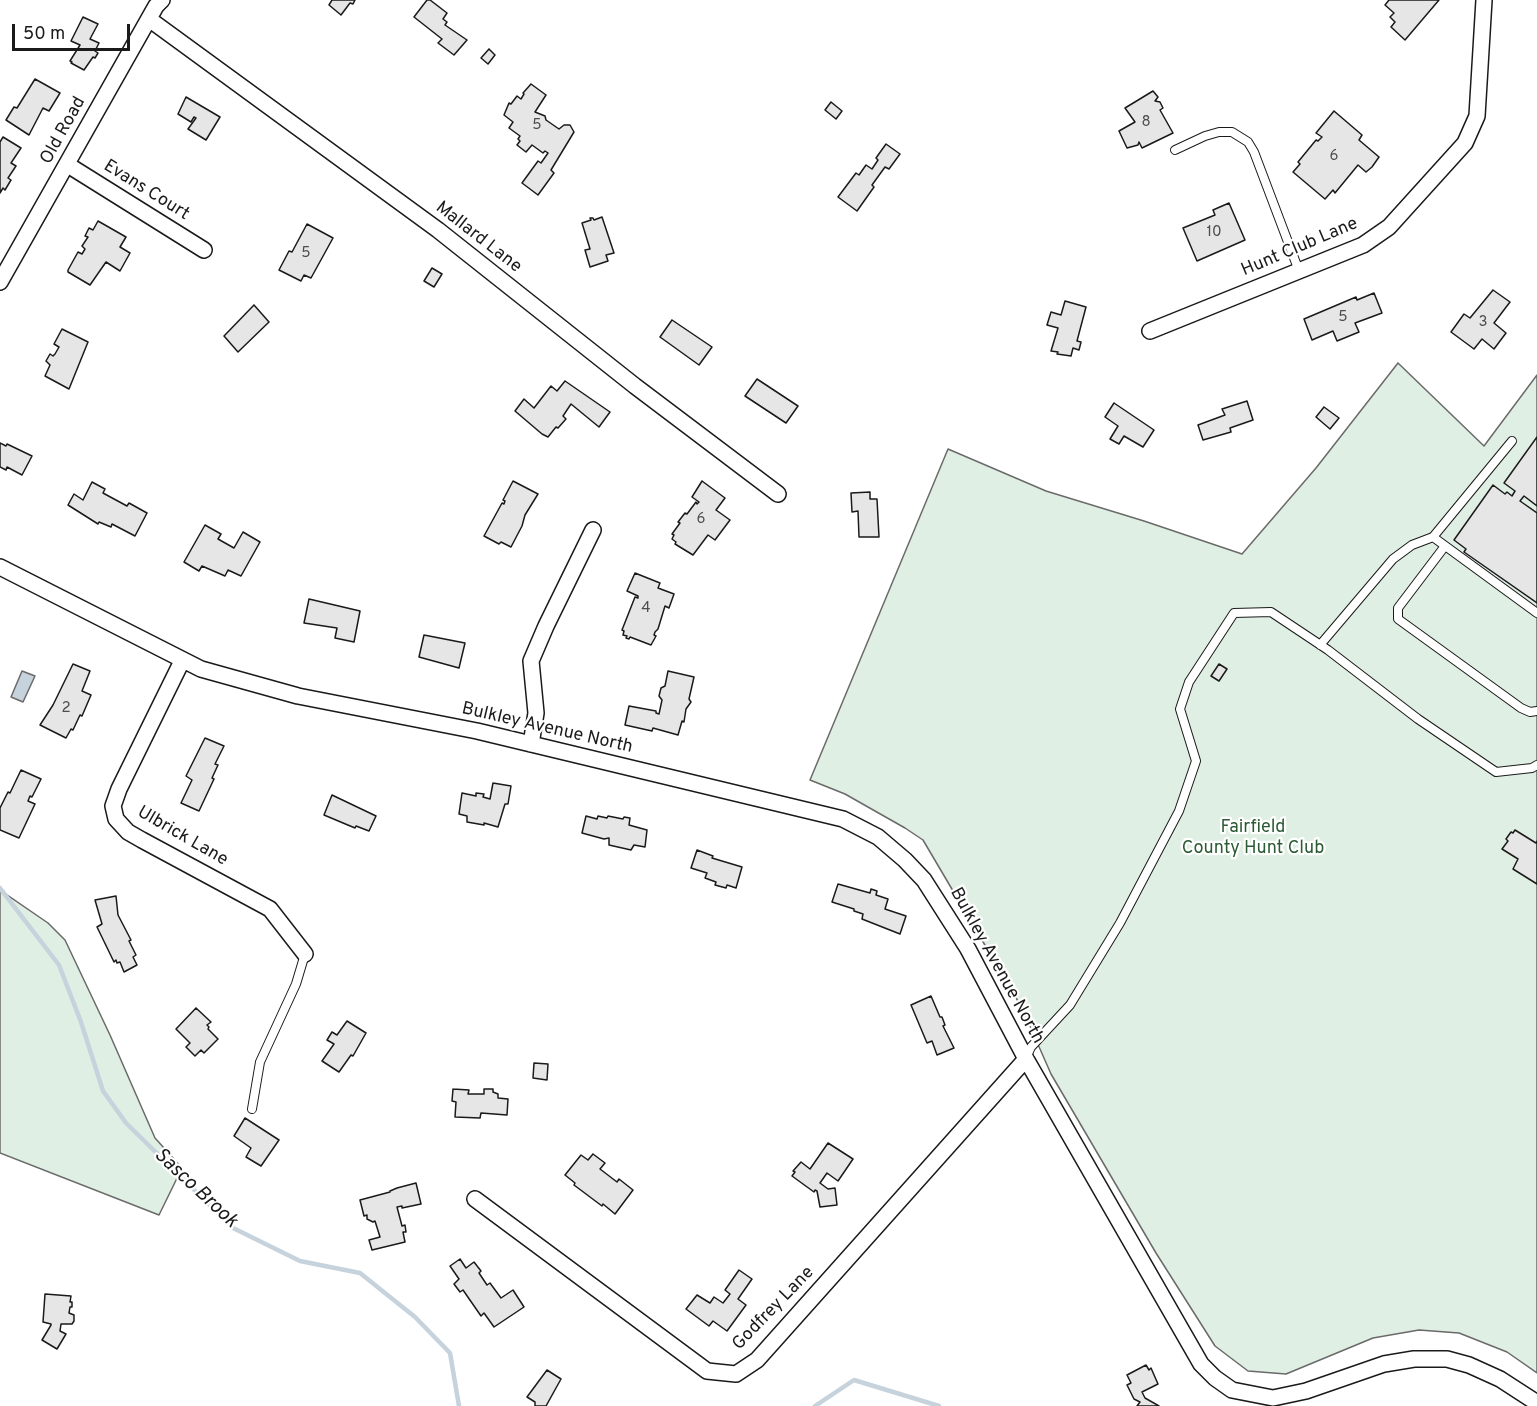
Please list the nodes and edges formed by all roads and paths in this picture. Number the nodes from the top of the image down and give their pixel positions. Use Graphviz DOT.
graph roads {
  1 [pos="162,0"];
  2 [pos="1484,0"];
  3 [pos="149,19"];
  4 [pos="1175,150"];
  5 [pos="68,165"];
  6 [pos="204,250"];
  7 [pos="1299,271"];
  8 [pos="0,282"];
  9 [pos="1150,331"];
  10 [pos="1512,441"];
  11 [pos="778,494"];
  12 [pos="594,530"];
  13 [pos="1433,537"];
  14 [pos="1445,546"];
  15 [pos="0,567"];
  16 [pos="1537,613"];
  17 [pos="1320,645"];
  18 [pos="182,661"];
  19 [pos="1537,711"];
  20 [pos="531,744"];
  21 [pos="1537,765"];
  22 [pos="304,954"];
  23 [pos="1026,1059"];
  24 [pos="252,1109"];
  25 [pos="475,1199"];
  26 [pos="1537,1403"];
  1 -- 3 [label="street, Old Road"];
  2 -- 7 [label="street, Hunt Club Lane"];
  3 -- 5 [label="street, Old Road"];
  3 -- 11 [label="street, Mallard Lane"];
  4 -- 7 [label="lane"];
  5 -- 6 [label="street, Evans Court"];
  5 -- 8 [label="street, Old Road"];
  7 -- 9 [label="street, Hunt Club Lane"];
  10 -- 13 [label="lane"];
  12 -- 20 [label="street"];
  13 -- 14 [label="lane"];
  13 -- 17 [label="lane"];
  14 -- 16 [label="lane"];
  14 -- 19 [label="lane"];
  15 -- 18 [label="street, Bulkley Avenue North"];
  17 -- 21 [label="lane"];
  17 -- 23 [label="lane"];
  18 -- 20 [label="street, Bulkley Avenue North"];
  18 -- 22 [label="street, Ulbrick Lane"];
  20 -- 23 [label="street, Bulkley Avenue North"];
  22 -- 24 [label="lane"];
  23 -- 25 [label="street, Godfrey Lane"];
  23 -- 26 [label="street, Bulkley Avenue North"];
}
